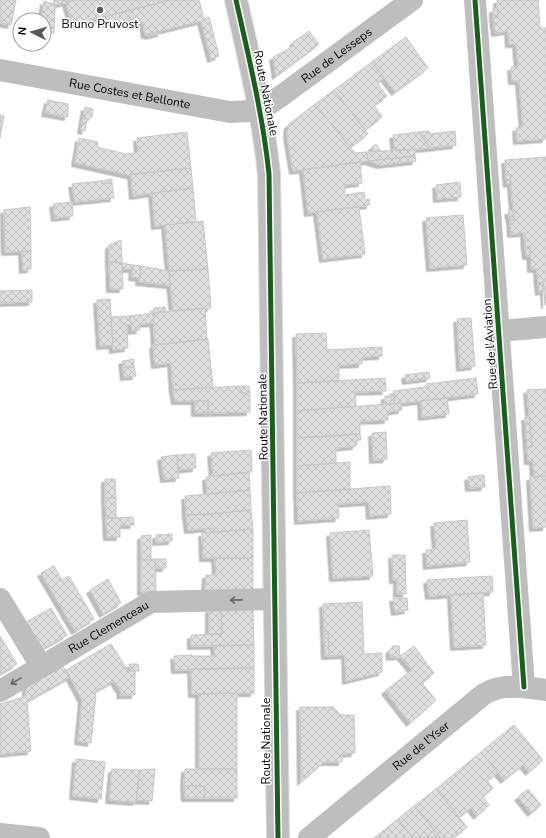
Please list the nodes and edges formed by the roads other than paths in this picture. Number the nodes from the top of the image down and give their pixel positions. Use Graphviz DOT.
graph roads {
  1 [pos="236,0"];
  2 [pos="412,0"];
  3 [pos="474,0"];
  4 [pos="0,70"];
  5 [pos="260,110"];
  6 [pos="546,327"];
  7 [pos="499,330"];
  8 [pos="0,599"];
  9 [pos="275,599"];
  10 [pos="41,666"];
  11 [pos="524,688"];
  12 [pos="0,690"];
  13 [pos="546,690"];
  14 [pos="0,834"];
  15 [pos="38,838"];
  16 [pos="278,838"];
  17 [pos="309,838"];
  1 -- 5 [label="street, Route Nationale"];
  2 -- 5 [label="street, Rue de Lesseps"];
  3 -- 7 [label="street, Rue de l'Aviation"];
  4 -- 5 [label="street, Rue Costes et Bellonte"];
  5 -- 9 [label="street, Route Nationale"];
  6 -- 7 [label="street"];
  7 -- 11 [label="street, Rue de l'Aviation"];
  8 -- 10 [label="street"];
  9 -- 10 [label="street, Rue Clemenceau, one-way"];
  9 -- 16 [label="street, Route Nationale"];
  10 -- 12 [label="street, Rue Clemenceau, one-way"];
  11 -- 13 [label="street, Rue de l'Yser"];
  11 -- 17 [label="street, Rue de l'Yser"];
  14 -- 15 [label="street"];
}
